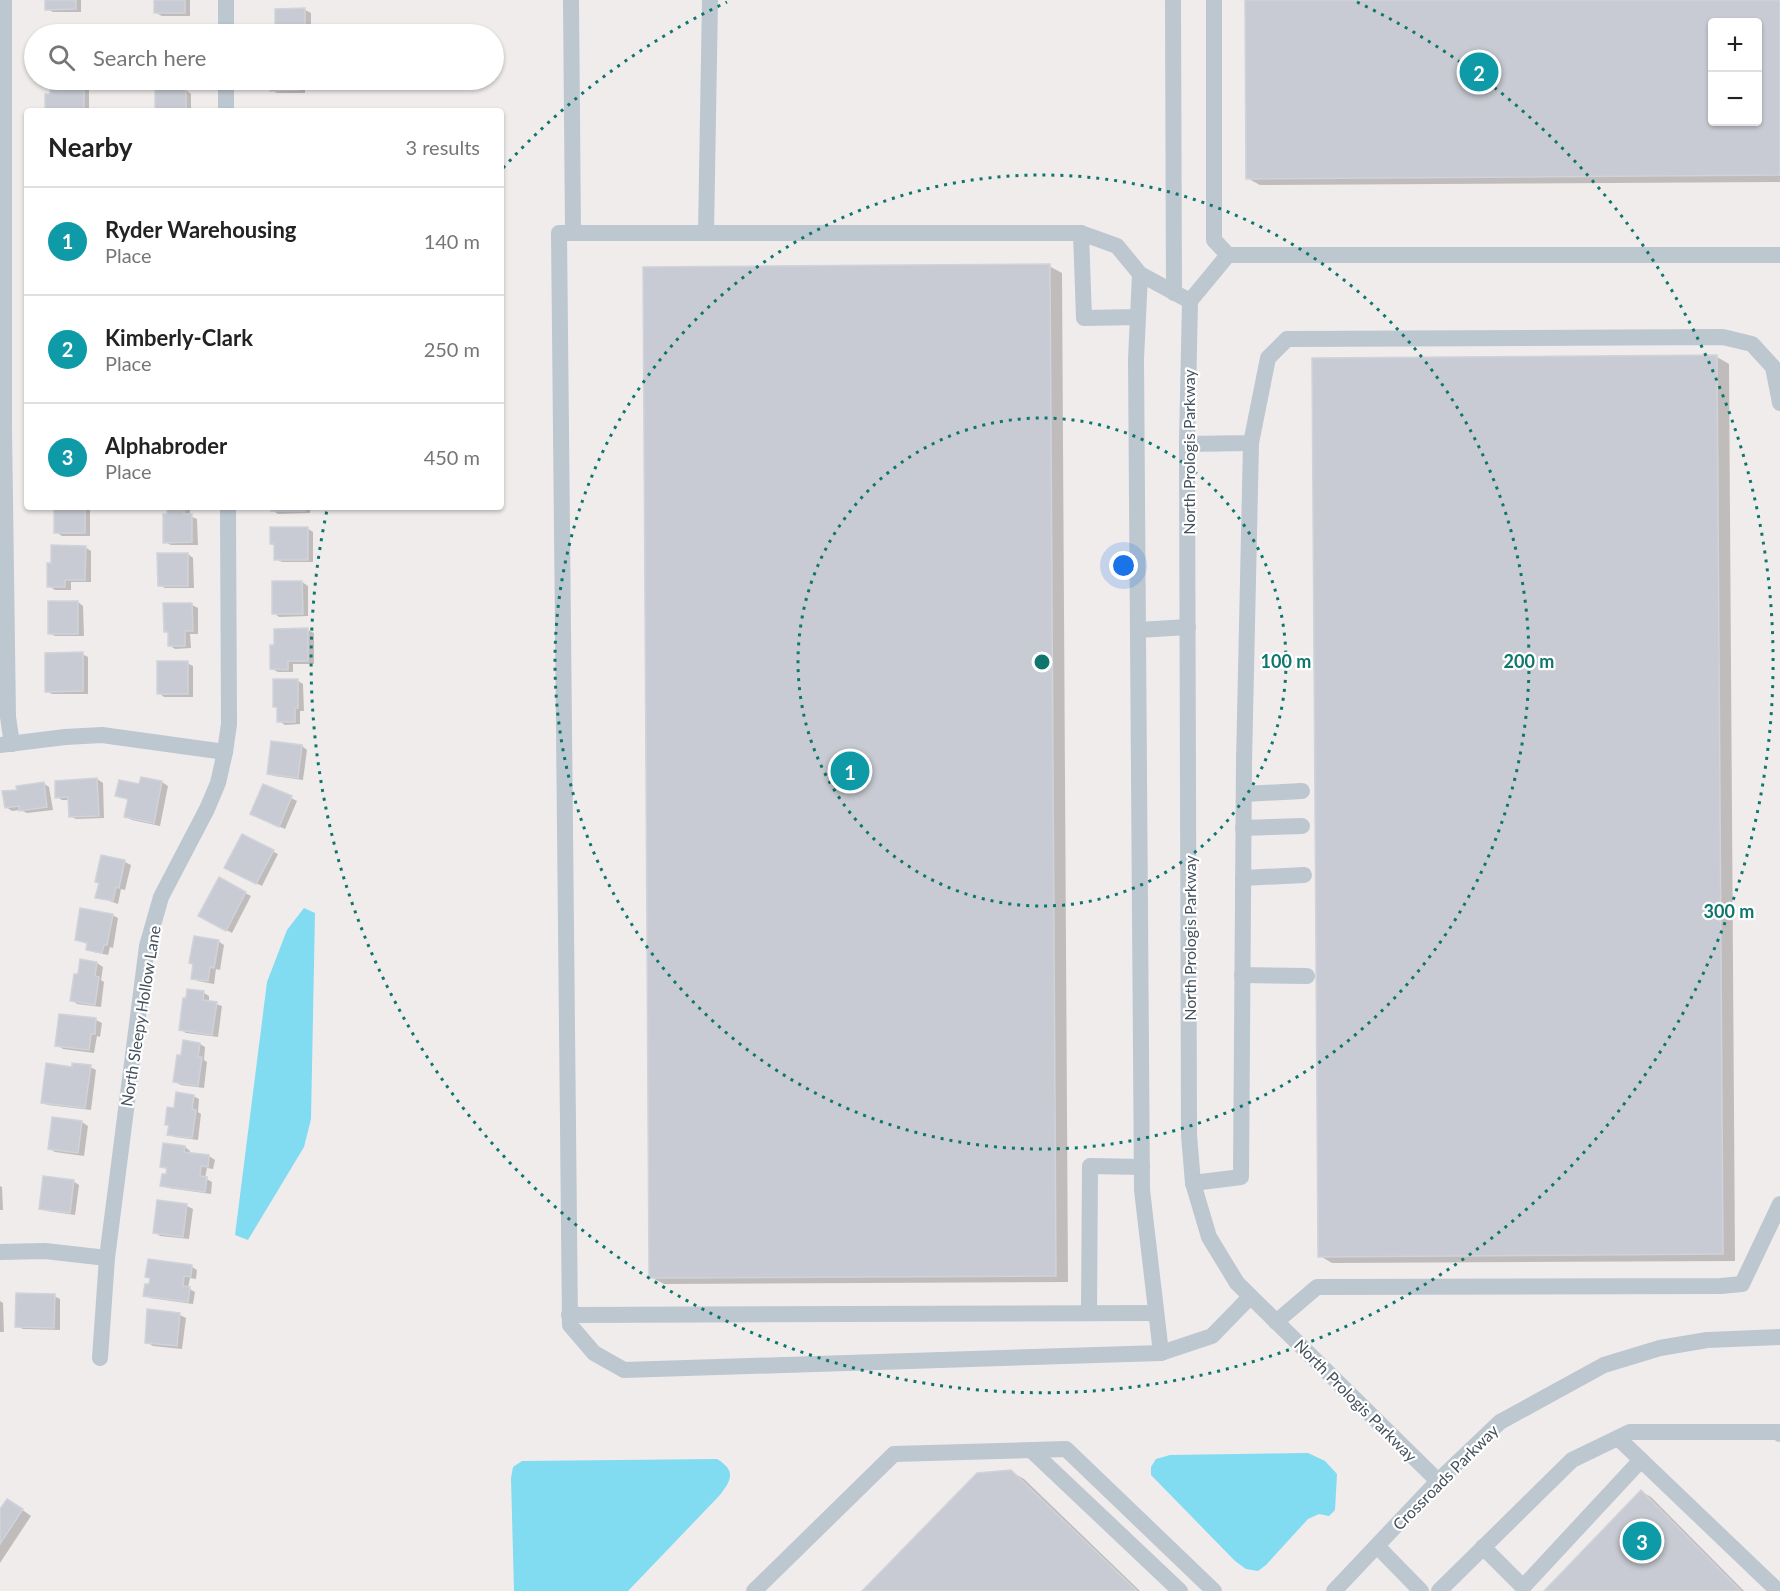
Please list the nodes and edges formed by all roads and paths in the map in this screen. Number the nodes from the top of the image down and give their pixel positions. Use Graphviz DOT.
graph roads {
  1 [pos="4,0"];
  2 [pos="226,0"];
  3 [pos="571,0"];
  4 [pos="710,0"];
  5 [pos="1173,0"];
  6 [pos="1214,0"];
  7 [pos="226,24"];
  8 [pos="226,90"];
  9 [pos="226,108"];
  10 [pos="1082,232"];
  11 [pos="573,233"];
  12 [pos="706,233"];
  13 [pos="1228,255"];
  14 [pos="1780,255"];
  15 [pos="1140,274"];
  16 [pos="1174,293"];
  17 [pos="1190,301"];
  18 [pos="1138,317"];
  19 [pos="1780,403"];
  20 [pos="1251,443"];
  21 [pos="1187,444"];
  22 [pos="228,510"];
  23 [pos="1188,627"];
  24 [pos="1138,630"];
  25 [pos="6,744"];
  26 [pos="225,752"];
  27 [pos="1302,791"];
  28 [pos="1244,794"];
  29 [pos="1302,826"];
  30 [pos="1243,828"];
  31 [pos="1304,875"];
  32 [pos="1243,878"];
  33 [pos="1242,975"];
  34 [pos="1306,976"];
  35 [pos="1142,1167"];
  36 [pos="1193,1183"];
  37 [pos="1780,1204"];
  38 [pos="0,1252"];
  39 [pos="107,1258"];
  40 [pos="1250,1297"];
  41 [pos="1156,1313"];
  42 [pos="1089,1314"];
  43 [pos="569,1315"];
  44 [pos="1276,1322"];
  45 [pos="1780,1337"];
  46 [pos="1161,1353"];
  47 [pos="100,1358"];
  48 [pos="1780,1434"];
  49 [pos="1618,1438"];
  50 [pos="1032,1450"];
  51 [pos="1641,1460"];
  52 [pos="1438,1481"];
  53 [pos="1377,1546"];
  54 [pos="1484,1547"];
  55 [pos="754,1591"];
  56 [pos="1180,1591"];
  57 [pos="1214,1591"];
  58 [pos="1334,1591"];
  59 [pos="1421,1591"];
  60 [pos="1439,1591"];
  61 [pos="1778,1591"];
  1 -- 25 [label="street"];
  2 -- 7 [label="street"];
  3 -- 11 [label="street"];
  4 -- 12 [label="street"];
  5 -- 16 [label="street"];
  6 -- 13 [label="street"];
  8 -- 9 [label="street"];
  10 -- 12 [label="street"];
  10 -- 15 [label="street"];
  10 -- 18 [label="street"];
  11 -- 12 [label="street"];
  11 -- 43 [label="street"];
  13 -- 14 [label="street"];
  13 -- 17 [label="street"];
  15 -- 16 [label="street"];
  15 -- 18 [label="street"];
  16 -- 17 [label="street"];
  17 -- 21 [label="street, North Prologis Parkway"];
  18 -- 24 [label="street"];
  19 -- 20 [label="street"];
  20 -- 21 [label="street"];
  20 -- 28 [label="street"];
  21 -- 23 [label="street, North Prologis Parkway"];
  22 -- 26 [label="street, North Sleepy Hollow Lane"];
  23 -- 24 [label="street"];
  23 -- 36 [label="street, North Prologis Parkway"];
  24 -- 35 [label="street"];
  25 -- 26 [label="street"];
  26 -- 39 [label="street, North Sleepy Hollow Lane"];
  27 -- 28 [label="street"];
  28 -- 30 [label="street"];
  29 -- 30 [label="street"];
  30 -- 32 [label="street"];
  31 -- 32 [label="street"];
  32 -- 33 [label="street"];
  33 -- 34 [label="street"];
  33 -- 36 [label="street"];
  35 -- 41 [label="street"];
  35 -- 42 [label="street"];
  36 -- 40 [label="street, North Prologis Parkway"];
  37 -- 44 [label="street"];
  38 -- 39 [label="street"];
  39 -- 47 [label="street, North Sleepy Hollow Lane"];
  40 -- 44 [label="street, North Prologis Parkway"];
  40 -- 46 [label="street"];
  41 -- 42 [label="street"];
  41 -- 46 [label="street"];
  42 -- 43 [label="street"];
  43 -- 46 [label="street"];
  44 -- 52 [label="street, North Prologis Parkway"];
  45 -- 52 [label="street, Crossroads Parkway"];
  48 -- 49 [label="street"];
  49 -- 51 [label="street"];
  49 -- 54 [label="street"];
  50 -- 55 [label="street"];
  50 -- 56 [label="street"];
  50 -- 57 [label="street"];
  51 -- 54 [label="street"];
  51 -- 61 [label="street"];
  52 -- 53 [label="street, Crossroads Parkway"];
  53 -- 58 [label="street, Crossroads Parkway"];
  53 -- 59 [label="street"];
  54 -- 60 [label="street"];
}
